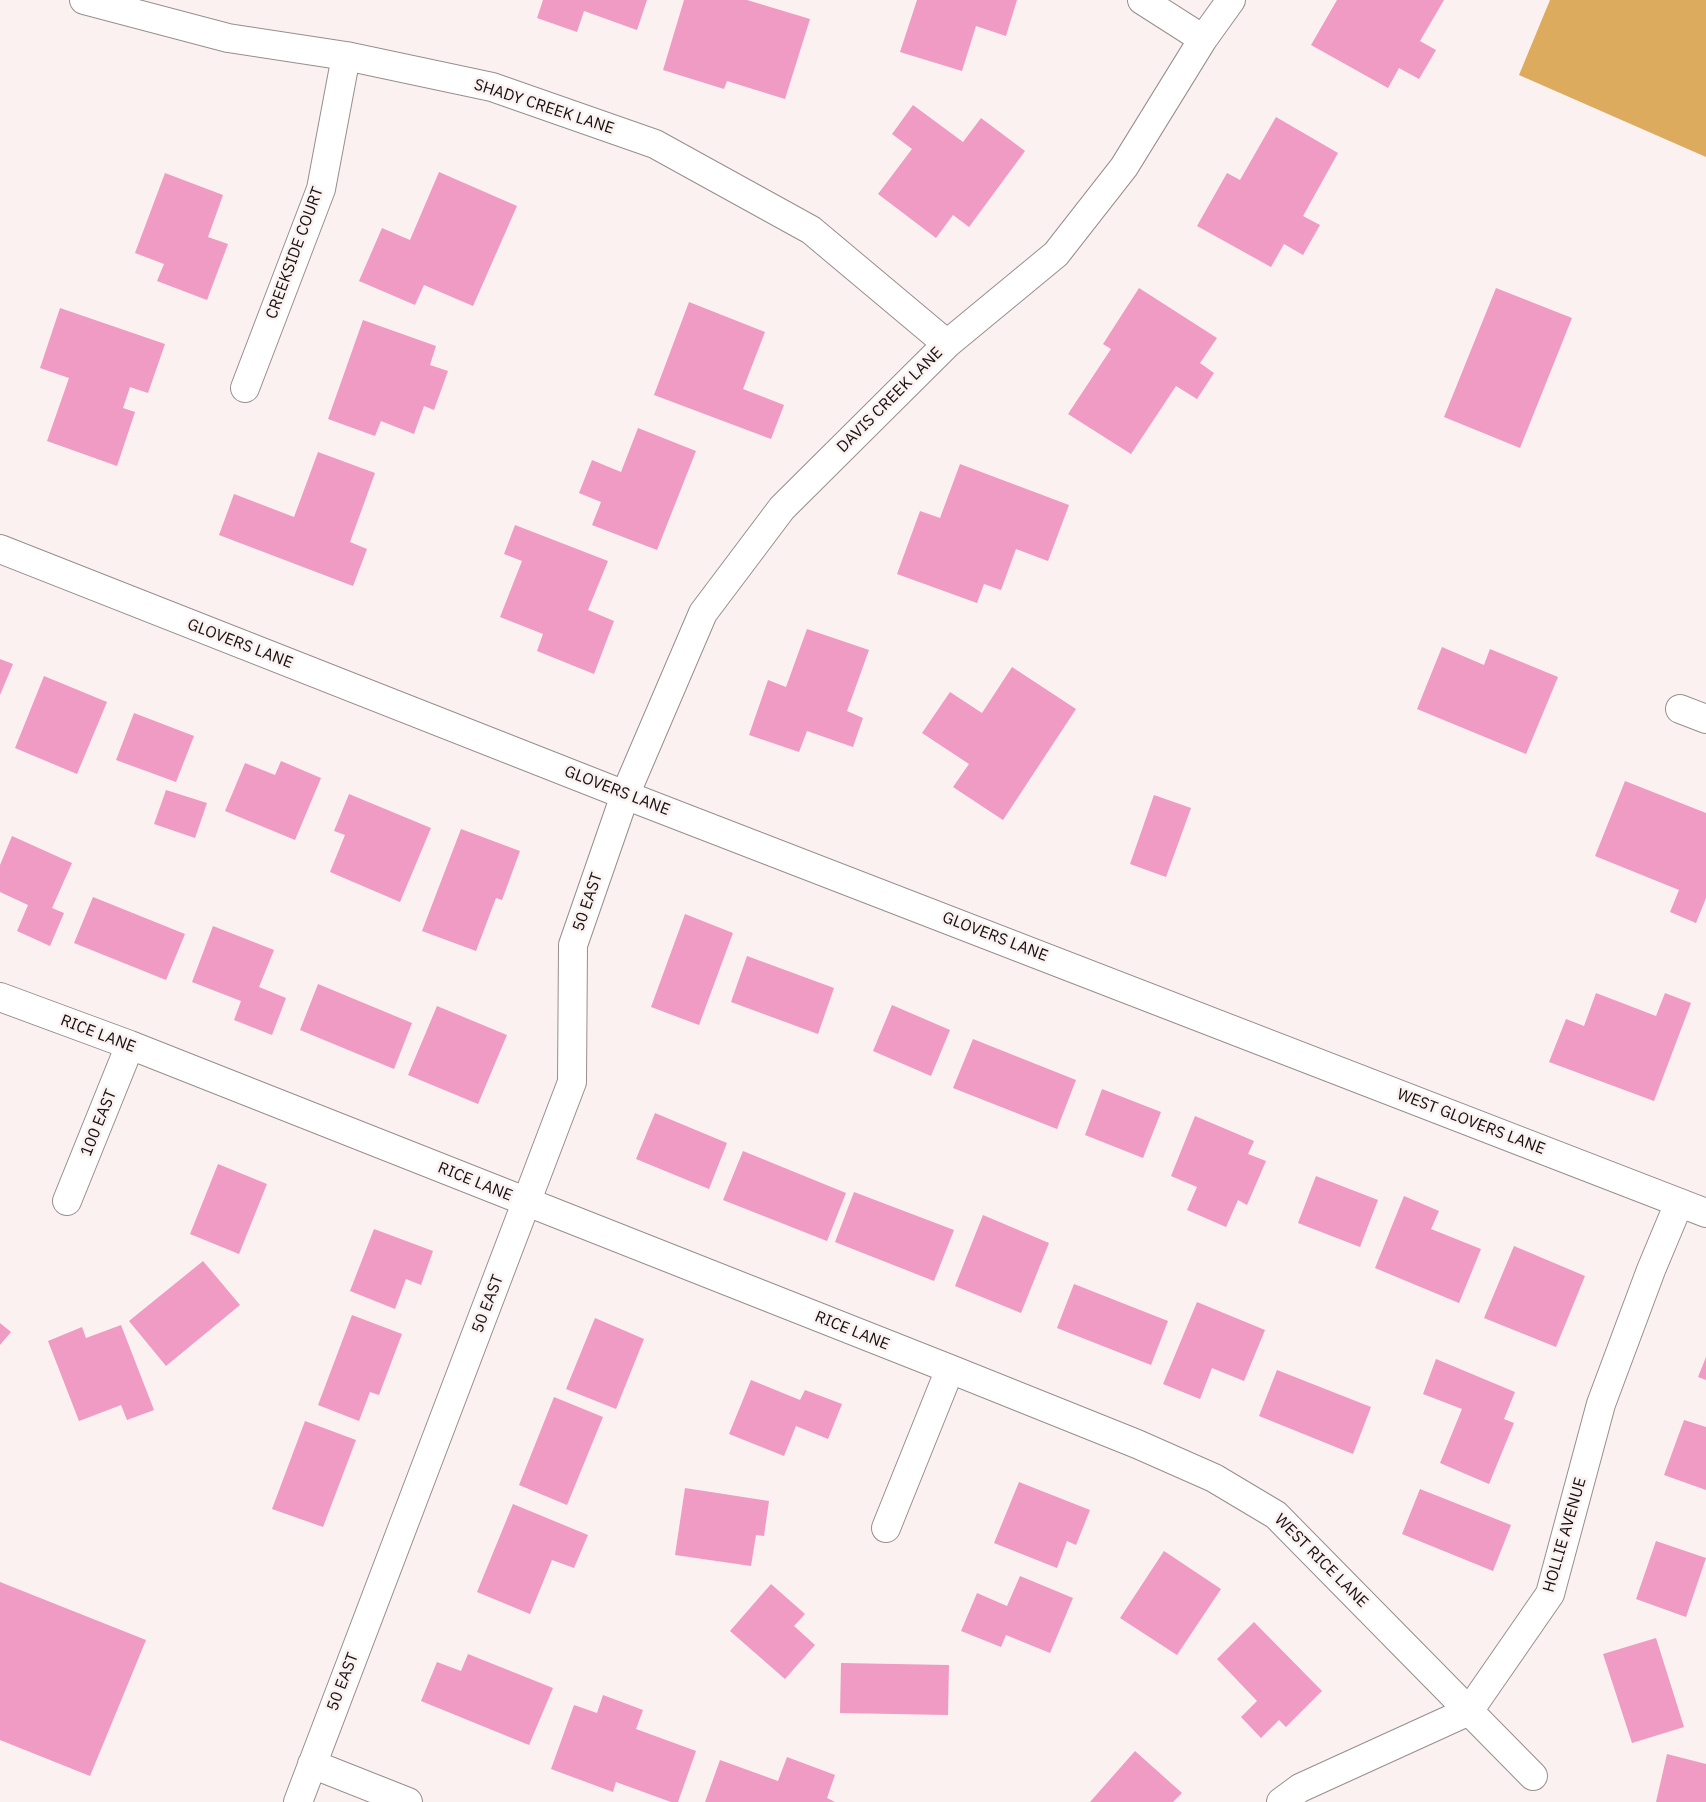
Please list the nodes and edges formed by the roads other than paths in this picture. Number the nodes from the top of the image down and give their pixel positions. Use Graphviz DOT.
graph roads {
  1 [pos="84,0"];
  2 [pos="1142,0"];
  3 [pos="1230,0"];
  4 [pos="1203,39"];
  5 [pos="346,56"];
  6 [pos="947,344"];
  7 [pos="244,388"];
  8 [pos="0,549"];
  9 [pos="1680,709"];
  10 [pos="1706,718"];
  11 [pos="625,794"];
  12 [pos="0,997"];
  13 [pos="1236,1030"];
  14 [pos="130,1046"];
  15 [pos="67,1201"];
  16 [pos="527,1202"];
  17 [pos="1679,1203"];
  18 [pos="1706,1214"];
  19 [pos="950,1369"];
  20 [pos="886,1528"];
  21 [pos="1469,1711"];
  22 [pos="312,1764"];
  23 [pos="1533,1776"];
  24 [pos="298,1802"];
  25 [pos="408,1802"];
  26 [pos="1281,1802"];
  1 -- 5 [label="street, SHADY CREEK LANE"];
  2 -- 4 [label="street"];
  3 -- 4 [label="street, DAVIS CREEK LANE"];
  4 -- 6 [label="street, DAVIS CREEK LANE"];
  5 -- 6 [label="street, SHADY CREEK LANE"];
  5 -- 7 [label="street, CREEKSIDE COURT"];
  6 -- 11 [label="street, DAVIS CREEK LANE"];
  8 -- 11 [label="street, GLOVERS LANE"];
  9 -- 10 [label="street"];
  11 -- 13 [label="street, GLOVERS LANE"];
  11 -- 16 [label="street, 50 EAST"];
  12 -- 14 [label="street, RICE LANE"];
  13 -- 17 [label="street, WEST GLOVERS LANE"];
  14 -- 15 [label="street, 100 EAST"];
  14 -- 16 [label="street, RICE LANE"];
  16 -- 19 [label="street, RICE LANE"];
  16 -- 22 [label="street, 50 EAST"];
  17 -- 18 [label="street, WEST GLOVERS LANE"];
  17 -- 21 [label="street, HOLLIE AVENUE"];
  19 -- 20 [label="street"];
  19 -- 21 [label="street, WEST RICE LANE"];
  21 -- 23 [label="street, WEST RICE LANE"];
  21 -- 26 [label="street"];
  22 -- 24 [label="street, 50 EAST"];
  22 -- 25 [label="street"];
}
